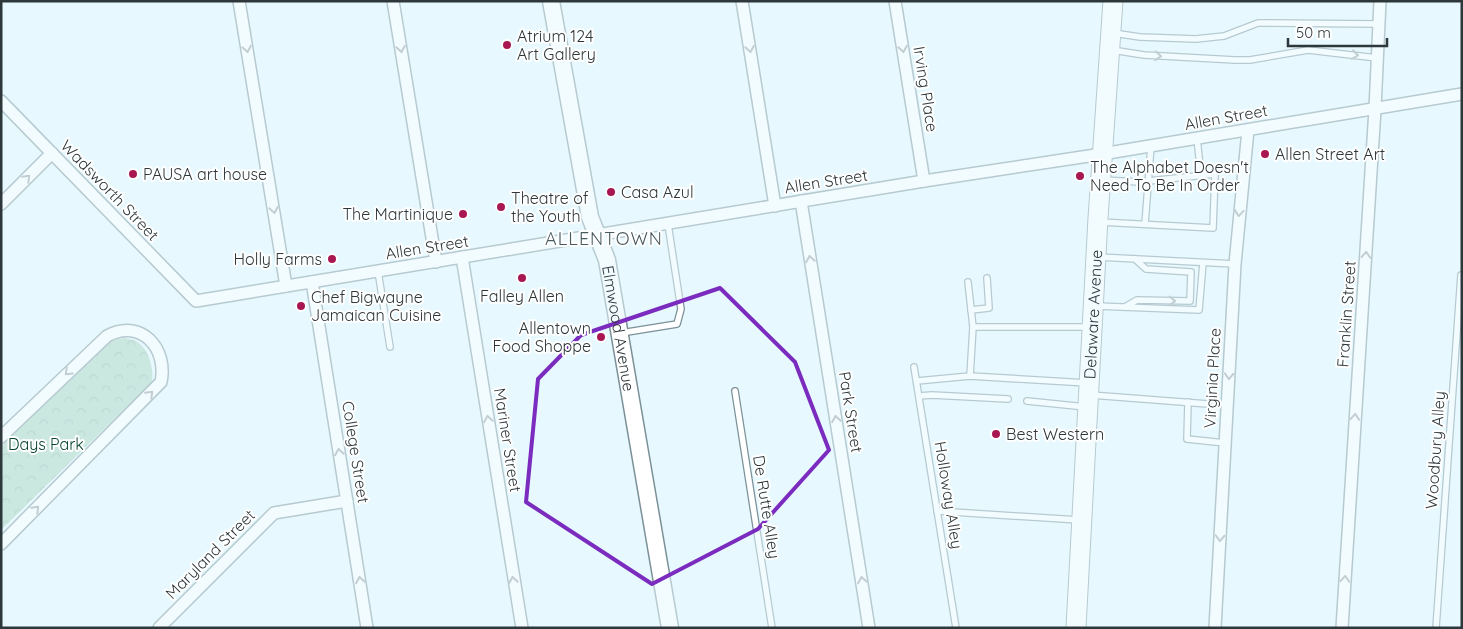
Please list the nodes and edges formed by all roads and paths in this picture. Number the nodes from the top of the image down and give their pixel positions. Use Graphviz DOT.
graph roads {
  1 [pos="239,1"];
  2 [pos="393,1"];
  3 [pos="551,1"];
  4 [pos="742,1"];
  5 [pos="895,1"];
  6 [pos="1114,1"];
  7 [pos="1380,1"];
  8 [pos="1379,24"];
  9 [pos="1111,42"];
  10 [pos="1377,58"];
  11 [pos="1462,94"];
  12 [pos="1,101"];
  13 [pos="1375,109"];
  14 [pos="1248,130"];
  15 [pos="1197,138"];
  16 [pos="1151,146"];
  17 [pos="52,153"];
  18 [pos="1102,154"];
  19 [pos="1201,176"];
  20 [pos="1101,180"];
  21 [pos="924,181"];
  22 [pos="1149,181"];
  23 [pos="801,202"];
  24 [pos="1,204"];
  25 [pos="775,206"];
  26 [pos="1098,222"];
  27 [pos="668,224"];
  28 [pos="1145,224"];
  29 [pos="597,235"];
  30 [pos="462,257"];
  31 [pos="1096,257"];
  32 [pos="1135,259"];
  33 [pos="436,262"];
  34 [pos="1203,263"];
  35 [pos="1235,264"];
  36 [pos="378,271"];
  37 [pos="1461,274"];
  38 [pos="987,278"];
  39 [pos="312,282"];
  40 [pos="968,282"];
  41 [pos="286,286"];
  42 [pos="196,301"];
  43 [pos="1093,306"];
  44 [pos="1125,307"];
  45 [pos="971,310"];
  46 [pos="973,327"];
  47 [pos="1092,327"];
  48 [pos="619,333"];
  49 [pos="390,347"];
  50 [pos="914,367"];
  51 [pos="970,376"];
  52 [pos="917,381"];
  53 [pos="735,391"];
  54 [pos="1088,395"];
  55 [pos="919,396"];
  56 [pos="1008,399"];
  57 [pos="1027,401"];
  58 [pos="1188,402"];
  59 [pos="1208,404"];
  60 [pos="1,437"];
  61 [pos="1225,443"];
  62 [pos="347,501"];
  63 [pos="937,511"];
  64 [pos="1081,520"];
  65 [pos="1,544"];
  66 [pos="159,628"];
  67 [pos="367,628"];
  68 [pos="522,628"];
  69 [pos="670,628"];
  70 [pos="772,628"];
  71 [pos="869,628"];
  72 [pos="956,628"];
  73 [pos="1076,628"];
  74 [pos="1215,628"];
  75 [pos="1342,628"];
  76 [pos="1436,628"];
  1 -- 41 [label="street, one-way"];
  2 -- 33 [label="street, one-way"];
  3 -- 29 [label="street, Elmwood Avenue"];
  4 -- 25 [label="street, one-way"];
  5 -- 21 [label="street, Irving Place, one-way"];
  6 -- 9 [label="main road, Delaware Avenue"];
  7 -- 8 [label="street, Franklin Street"];
  8 -- 9 [label="lane"];
  8 -- 10 [label="street, Franklin Street"];
  9 -- 10 [label="lane, one-way"];
  9 -- 18 [label="main road, Delaware Avenue"];
  10 -- 13 [label="street, Franklin Street"];
  11 -- 13 [label="street, Allen Street"];
  12 -- 17 [label="street, Wadsworth Street"];
  13 -- 14 [label="street, Allen Street"];
  75 -- 13 [label="street, Franklin Street, one-way"];
  14 -- 15 [label="street, Allen Street"];
  14 -- 35 [label="street, Virginia Place, one-way"];
  15 -- 16 [label="street, Allen Street"];
  15 -- 19 [label="lane"];
  16 -- 18 [label="street, Allen Street"];
  16 -- 22 [label="lane"];
  24 -- 17 [label="street, one-way"];
  17 -- 42 [label="street, Wadsworth Street"];
  18 -- 20 [label="main road, Delaware Avenue"];
  18 -- 21 [label="street, Allen Street"];
  19 -- 22 [label="lane"];
  19 -- 28 [label="lane"];
  20 -- 22 [label="lane"];
  20 -- 26 [label="main road, Delaware Avenue"];
  21 -- 23 [label="street, Allen Street"];
  22 -- 28 [label="lane"];
  23 -- 25 [label="street, Allen Street"];
  71 -- 23 [label="street, Park Street, one-way"];
  25 -- 27 [label="street, Allen Street"];
  26 -- 28 [label="lane"];
  26 -- 31 [label="main road, Delaware Avenue"];
  27 -- 29 [label="street, Allen Street"];
  27 -- 48 [label="lane"];
  29 -- 30 [label="street, Allen Street"];
  29 -- 48 [label="street, Elmwood Avenue"];
  30 -- 33 [label="street, Allen Street"];
  68 -- 30 [label="street, Mariner Street, one-way"];
  31 -- 32 [label="lane"];
  31 -- 43 [label="main road, Delaware Avenue"];
  32 -- 34 [label="lane"];
  44 -- 32 [label="lane, one-way"];
  33 -- 36 [label="street, Allen Street"];
  34 -- 35 [label="lane"];
  34 -- 44 [label="lane"];
  35 -- 61 [label="street, Virginia Place, one-way"];
  36 -- 39 [label="street, Allen Street"];
  36 -- 49 [label="lane"];
  37 -- 76 [label="lane, Woodbury Alley"];
  38 -- 45 [label="lane"];
  39 -- 41 [label="street, Allen Street"];
  62 -- 39 [label="street, College Street, one-way"];
  40 -- 45 [label="lane"];
  41 -- 42 [label="street, Allen Street"];
  43 -- 44 [label="lane"];
  43 -- 47 [label="main road, Delaware Avenue"];
  45 -- 46 [label="lane"];
  46 -- 47 [label="lane"];
  46 -- 51 [label="lane"];
  47 -- 54 [label="main road, Delaware Avenue"];
  48 -- 69 [label="street, Elmwood Avenue"];
  50 -- 52 [label="lane, Holloway Alley"];
  51 -- 52 [label="lane"];
  51 -- 54 [label="lane"];
  52 -- 55 [label="lane, Holloway Alley"];
  53 -- 70 [label="lane, De Rutte Alley"];
  54 -- 57 [label="lane"];
  54 -- 58 [label="lane"];
  54 -- 64 [label="main road, Delaware Avenue"];
  55 -- 56 [label="lane"];
  55 -- 63 [label="lane, Holloway Alley"];
  58 -- 59 [label="lane"];
  58 -- 61 [label="lane"];
  65 -- 60 [label="street, one-way"];
  61 -- 74 [label="street, Virginia Place, one-way"];
  62 -- 66 [label="street, Maryland Street"];
  67 -- 62 [label="street, College Street, one-way"];
  63 -- 64 [label="lane"];
  63 -- 72 [label="lane, Holloway Alley"];
  64 -- 73 [label="main road, Delaware Avenue"];
}
